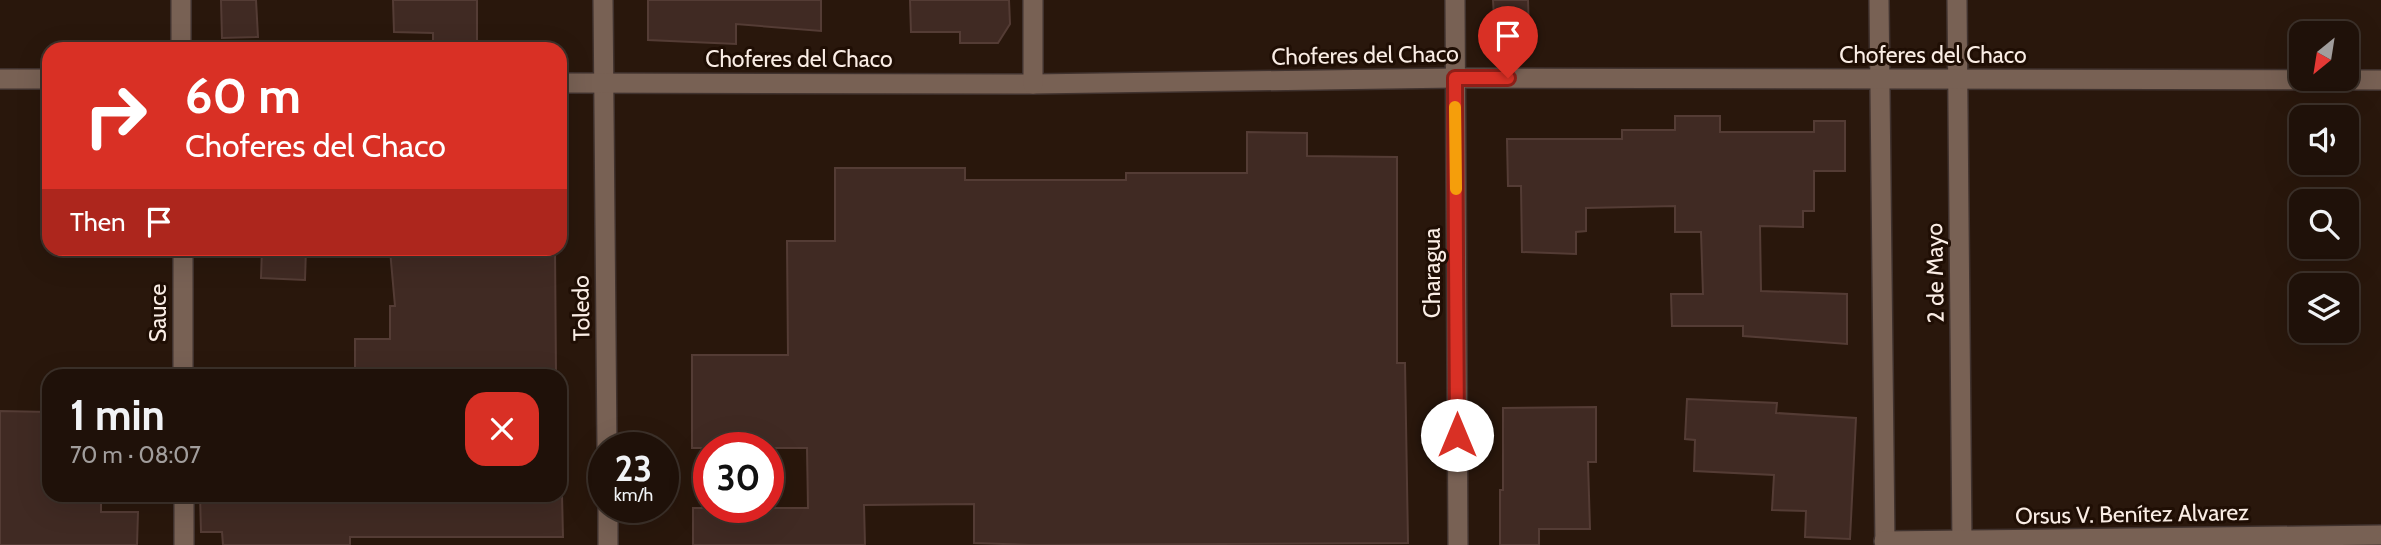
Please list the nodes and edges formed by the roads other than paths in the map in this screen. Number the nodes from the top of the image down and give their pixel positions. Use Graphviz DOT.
graph roads {
  1 [pos="181,0"];
  2 [pos="603,0"];
  3 [pos="1033,0"];
  4 [pos="1455,0"];
  5 [pos="1879,0"];
  6 [pos="1957,0"];
  7 [pos="181,42"];
  8 [pos="1455,78"];
  9 [pos="0,79"];
  10 [pos="42,79"];
  11 [pos="1880,79"];
  12 [pos="1957,80"];
  13 [pos="2381,80"];
  14 [pos="567,83"];
  15 [pos="603,83"];
  16 [pos="1033,84"];
  17 [pos="183,256"];
  18 [pos="183,369"];
  19 [pos="607,432"];
  20 [pos="184,502"];
  21 [pos="608,523"];
  22 [pos="2381,535"];
  23 [pos="1962,542"];
  24 [pos="1884,543"];
  25 [pos="184,545"];
  26 [pos="608,545"];
  27 [pos="1458,545"];
  1 -- 7 [label="street"];
  2 -- 15 [label="street, Toledo"];
  3 -- 16 [label="street"];
  4 -- 8 [label="street, Charagua"];
  5 -- 11 [label="street"];
  6 -- 12 [label="street, 2 de Mayo"];
  8 -- 11 [label="street, Choferes del Chaco"];
  8 -- 16 [label="street, Choferes del Chaco"];
  8 -- 27 [label="street, Charagua"];
  9 -- 10 [label="street"];
  11 -- 12 [label="street, Choferes del Chaco"];
  11 -- 24 [label="street"];
  12 -- 13 [label="street, Choferes del Chaco"];
  12 -- 23 [label="street, 2 de Mayo"];
  14 -- 15 [label="street, Choferes del Chaco"];
  15 -- 16 [label="street, Choferes del Chaco"];
  15 -- 19 [label="street, Toledo"];
  17 -- 18 [label="street, Sauce"];
  20 -- 25 [label="street"];
  21 -- 26 [label="street"];
  22 -- 23 [label="street, Orsus V. Benítez Alvarez"];
  23 -- 24 [label="street, Orsus V. Benítez Alvarez"];
}
